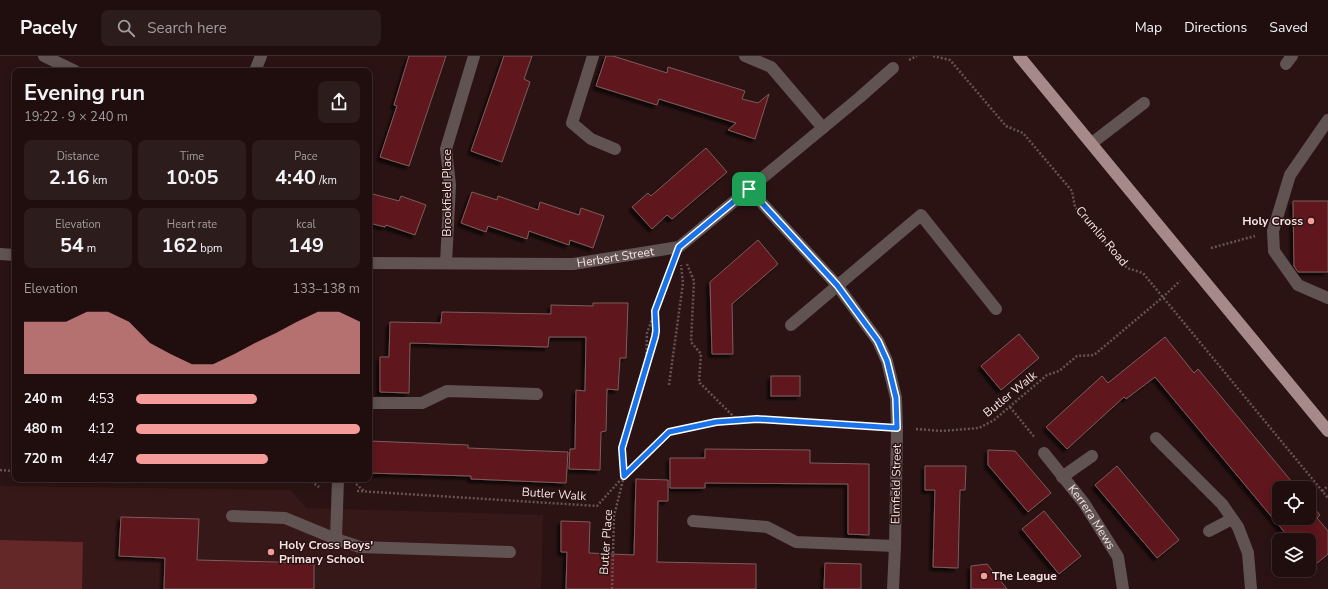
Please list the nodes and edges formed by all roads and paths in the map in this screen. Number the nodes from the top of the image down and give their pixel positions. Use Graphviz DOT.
graph roads {
  1 [pos="44,56"];
  2 [pos="261,56"];
  3 [pos="474,56"];
  4 [pos="593,56"];
  5 [pos="745,56"];
  6 [pos="933,56"];
  7 [pos="1019,56"];
  8 [pos="69,68"];
  9 [pos="256,68"];
  10 [pos="894,68"];
  11 [pos="1144,103"];
  12 [pos="1328,120"];
  13 [pos="823,128"];
  14 [pos="1092,143"];
  15 [pos="615,149"];
  16 [pos="749,189"];
  17 [pos="1273,231"];
  18 [pos="679,247"];
  19 [pos="1211,248"];
  20 [pos="0,254"];
  21 [pos="12,255"];
  22 [pos="372,263"];
  23 [pos="446,263"];
  24 [pos="1193,267"];
  25 [pos="837,285"];
  26 [pos="1163,297"];
  27 [pos="1328,298"];
  28 [pos="996,309"];
  29 [pos="655,311"];
  30 [pos="791,325"];
  31 [pos="646,368"];
  32 [pos="669,385"];
  33 [pos="537,394"];
  34 [pos="372,403"];
  35 [pos="1010,407"];
  36 [pos="738,421"];
  37 [pos="897,428"];
  38 [pos="1328,431"];
  39 [pos="1156,438"];
  40 [pos="1044,453"];
  41 [pos="1092,456"];
  42 [pos="0,470"];
  43 [pos="12,471"];
  44 [pos="624,476"];
  45 [pos="1062,477"];
  46 [pos="338,482"];
  47 [pos="1328,486"];
  48 [pos="351,491"];
  49 [pos="1322,491"];
  50 [pos="1328,498"];
  51 [pos="232,516"];
  52 [pos="1232,519"];
  53 [pos="693,521"];
  54 [pos="1209,531"];
  55 [pos="336,539"];
  56 [pos="895,546"];
  57 [pos="510,552"];
  58 [pos="612,589"];
  59 [pos="893,589"];
  60 [pos="1123,589"];
  61 [pos="1251,589"];
  1 -- 8 [label="street"];
  2 -- 9 [label="street"];
  3 -- 23 [label="street, Brookfield Place"];
  4 -- 15 [label="street"];
  5 -- 13 [label="street"];
  6 -- 26 [label="path, Crumlin Road"];
  7 -- 14 [label="main road"];
  10 -- 13 [label="street"];
  11 -- 14 [label="street"];
  12 -- 17 [label="street"];
  13 -- 16 [label="street"];
  14 -- 24 [label="main road"];
  16 -- 18 [label="street"];
  16 -- 25 [label="street, Elmfield Street"];
  17 -- 19 [label="path"];
  17 -- 27 [label="street"];
  18 -- 23 [label="street, Herbert Street"];
  18 -- 29 [label="path, Butler Place"];
  18 -- 32 [label="path"];
  18 -- 36 [label="path"];
  20 -- 21 [label="street"];
  22 -- 23 [label="street, Herbert Street"];
  24 -- 26 [label="path, Butler Walk"];
  24 -- 38 [label="main road"];
  25 -- 28 [label="street"];
  25 -- 30 [label="street"];
  25 -- 37 [label="street, Elmfield Street"];
  26 -- 35 [label="path, Butler Walk"];
  26 -- 49 [label="path, Crumlin Road"];
  29 -- 31 [label="path"];
  29 -- 31 [label="path, Butler Place"];
  31 -- 44 [label="path, Butler Place"];
  33 -- 34 [label="street"];
  35 -- 37 [label="path, Butler Walk"];
  35 -- 40 [label="path"];
  36 -- 37 [label="path, Butler Walk"];
  36 -- 44 [label="path, Butler Walk"];
  37 -- 56 [label="street, Elmfield Street"];
  39 -- 52 [label="street"];
  40 -- 45 [label="street, Kerrera Mews"];
  41 -- 45 [label="street"];
  42 -- 43 [label="path"];
  44 -- 48 [label="path, Butler Walk"];
  44 -- 58 [label="path, Butler Place"];
  45 -- 60 [label="street, Kerrera Mews"];
  46 -- 55 [label="street"];
  47 -- 49 [label="path"];
  49 -- 50 [label="path, Crumlin Road"];
  51 -- 55 [label="street"];
  52 -- 54 [label="street"];
  52 -- 61 [label="street"];
  53 -- 56 [label="street"];
  55 -- 57 [label="street"];
  56 -- 59 [label="street, Elmfield Street"];
}
